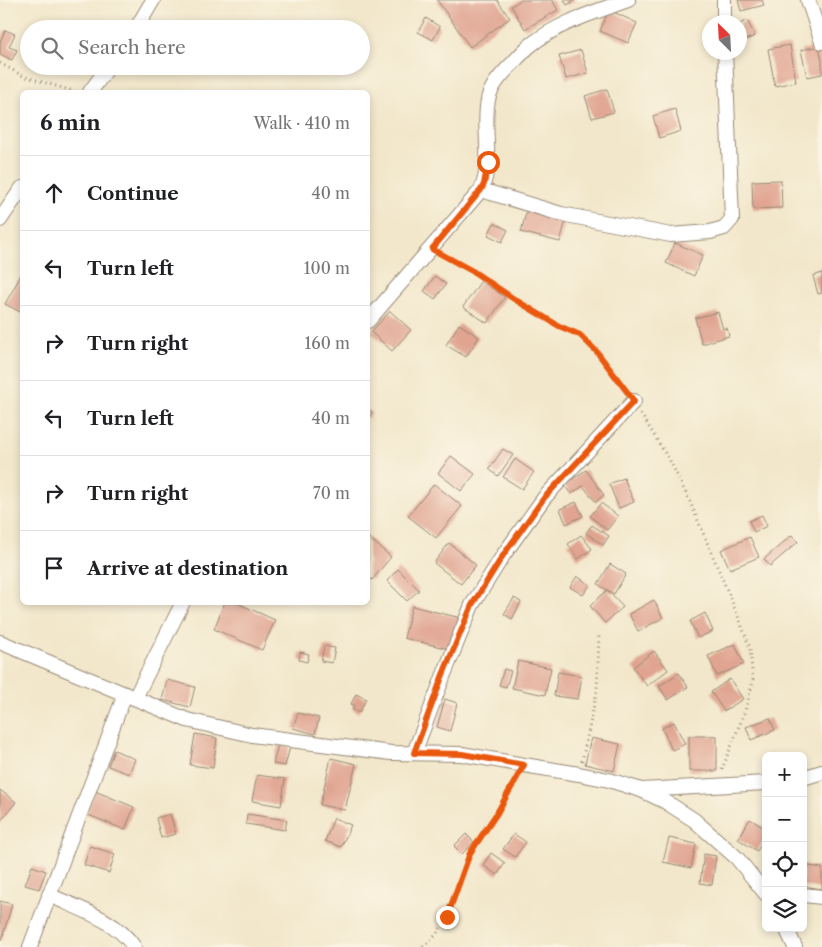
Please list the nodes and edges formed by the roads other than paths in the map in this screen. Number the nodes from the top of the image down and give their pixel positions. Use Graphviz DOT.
graph roads {
  1 [pos="153,0"];
  2 [pos="628,0"];
  3 [pos="724,0"];
  4 [pos="808,0"];
  5 [pos="724,15"];
  6 [pos="141,20"];
  7 [pos="822,42"];
  8 [pos="725,60"];
  9 [pos="102,75"];
  10 [pos="91,90"];
  11 [pos="481,190"];
  12 [pos="20,191"];
  13 [pos="0,220"];
  14 [pos="370,319"];
  15 [pos="634,401"];
  16 [pos="181,605"];
  17 [pos="0,642"];
  18 [pos="130,696"];
  19 [pos="414,753"];
  20 [pos="822,772"];
  21 [pos="807,777"];
  22 [pos="762,783"];
  23 [pos="642,790"];
  24 [pos="762,888"];
  25 [pos="49,895"];
  26 [pos="807,895"];
  27 [pos="822,897"];
  28 [pos="788,932"];
  29 [pos="30,947"];
  30 [pos="134,947"];
  31 [pos="795,947"];
  1 -- 6 [label="street"];
  2 -- 11 [label="street"];
  3 -- 5 [label="street"];
  4 -- 7 [label="street"];
  8 -- 11 [label="street"];
  9 -- 10 [label="street"];
  11 -- 14 [label="street"];
  12 -- 13 [label="street"];
  15 -- 19 [label="street"];
  16 -- 18 [label="street"];
  17 -- 18 [label="street"];
  18 -- 19 [label="street"];
  18 -- 25 [label="street"];
  19 -- 23 [label="street"];
  20 -- 21 [label="street"];
  22 -- 23 [label="street"];
  23 -- 24 [label="street"];
  25 -- 29 [label="street"];
  25 -- 30 [label="street"];
  26 -- 27 [label="street"];
  28 -- 31 [label="street"];
}
